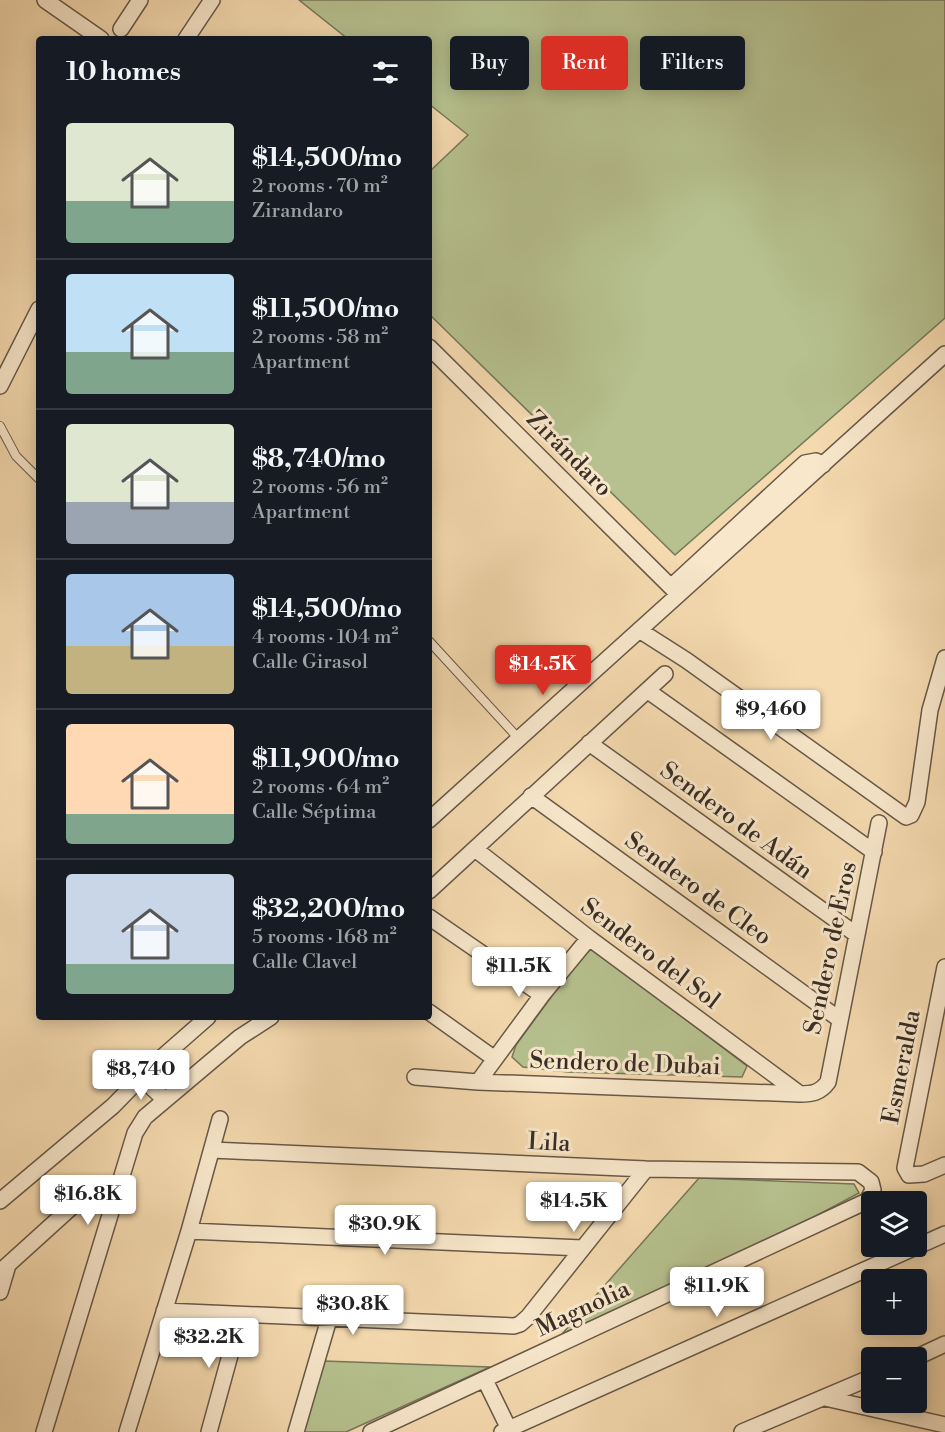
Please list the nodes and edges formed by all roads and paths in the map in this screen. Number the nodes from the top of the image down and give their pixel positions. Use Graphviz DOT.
graph roads {
  1 [pos="45,0"];
  2 [pos="212,0"];
  3 [pos="135,2"];
  4 [pos="121,29"];
  5 [pos="97,36"];
  6 [pos="188,36"];
  7 [pos="36,315"];
  8 [pos="432,350"];
  9 [pos="945,354"];
  10 [pos="0,386"];
  11 [pos="0,426"];
  12 [pos="36,476"];
  13 [pos="674,591"];
  14 [pos="639,630"];
  15 [pos="432,644"];
  16 [pos="945,658"];
  17 [pos="665,674"];
  18 [pos="648,691"];
  19 [pos="519,740"];
  20 [pos="590,743"];
  21 [pos="531,796"];
  22 [pos="432,817"];
  23 [pos="879,823"];
  24 [pos="476,849"];
  25 [pos="874,852"];
  26 [pos="432,888"];
  27 [pos="432,919"];
  28 [pos="857,935"];
  29 [pos="589,938"];
  30 [pos="945,967"];
  31 [pos="542,995"];
  32 [pos="432,1014"];
  33 [pos="839,1019"];
  34 [pos="205,1020"];
  35 [pos="266,1020"];
  36 [pos="495,1059"];
  37 [pos="141,1077"];
  38 [pos="415,1077"];
  39 [pos="478,1082"];
  40 [pos="828,1082"];
  41 [pos="800,1094"];
  42 [pos="165,1100"];
  43 [pos="220,1119"];
  44 [pos="212,1150"];
  45 [pos="945,1165"];
  46 [pos="646,1170"];
  47 [pos="873,1190"];
  48 [pos="86,1194"];
  49 [pos="0,1201"];
  50 [pos="189,1231"];
  51 [pos="945,1234"];
  52 [pos="582,1248"];
  53 [pos="4,1268"];
  54 [pos="0,1292"];
  55 [pos="164,1311"];
  56 [pos="241,1315"];
  57 [pos="329,1318"];
  58 [pos="945,1344"];
  59 [pos="927,1352"];
  60 [pos="485,1380"];
  61 [pos="861,1382"];
  62 [pos="825,1398"];
  63 [pos="945,1425"];
  64 [pos="759,1428"];
  65 [pos="506,1430"];
  66 [pos="44,1432"];
  67 [pos="127,1432"];
  68 [pos="209,1432"];
  69 [pos="296,1432"];
  70 [pos="371,1432"];
  71 [pos="741,1432"];
  1 -- 5 [label="street"];
  2 -- 6 [label="street"];
  3 -- 4 [label="street"];
  7 -- 10 [label="street"];
  8 -- 13 [label="street, Zirándaro"];
  9 -- 13 [label="street"];
  11 -- 12 [label="lane"];
  13 -- 14 [label="street"];
  14 -- 16 [label="street"];
  14 -- 19 [label="street"];
  15 -- 19 [label="lane"];
  17 -- 18 [label="street"];
  18 -- 20 [label="street"];
  18 -- 25 [label="street"];
  19 -- 22 [label="street"];
  20 -- 21 [label="street"];
  20 -- 28 [label="street, Sendero de Adán"];
  21 -- 24 [label="street"];
  21 -- 33 [label="street, Sendero de Cleo"];
  23 -- 25 [label="street, Sendero de Eros"];
  24 -- 26 [label="street"];
  24 -- 29 [label="street, Sendero del Sol"];
  25 -- 28 [label="street, Sendero de Eros"];
  27 -- 31 [label="street"];
  28 -- 33 [label="street, Sendero de Eros"];
  29 -- 31 [label="street"];
  29 -- 41 [label="street, Sendero del Sol"];
  30 -- 45 [label="street, Esmeralda"];
  31 -- 36 [label="street"];
  32 -- 36 [label="street"];
  33 -- 40 [label="street, Sendero de Eros"];
  34 -- 37 [label="street"];
  35 -- 42 [label="street"];
  36 -- 39 [label="street"];
  37 -- 42 [label="street"];
  37 -- 49 [label="street"];
  38 -- 39 [label="street, Sendero de Dubai"];
  39 -- 41 [label="street, Sendero de Dubai"];
  40 -- 41 [label="street, Sendero de Dubai"];
  42 -- 66 [label="street"];
  43 -- 44 [label="street"];
  44 -- 46 [label="street, Lila"];
  44 -- 50 [label="street"];
  46 -- 47 [label="street, Lila"];
  46 -- 52 [label="street"];
  47 -- 60 [label="street, Magnolia"];
  48 -- 53 [label="street"];
  50 -- 52 [label="street"];
  50 -- 55 [label="street"];
  51 -- 65 [label="street"];
  52 -- 57 [label="street"];
  53 -- 54 [label="street"];
  55 -- 56 [label="street"];
  55 -- 67 [label="street"];
  56 -- 57 [label="street"];
  56 -- 68 [label="street"];
  57 -- 69 [label="street"];
  58 -- 59 [label="street"];
  60 -- 65 [label="street"];
  60 -- 70 [label="street, Magnolia"];
  61 -- 62 [label="street"];
  62 -- 63 [label="street"];
  62 -- 64 [label="street"];
  64 -- 71 [label="street"];
}
